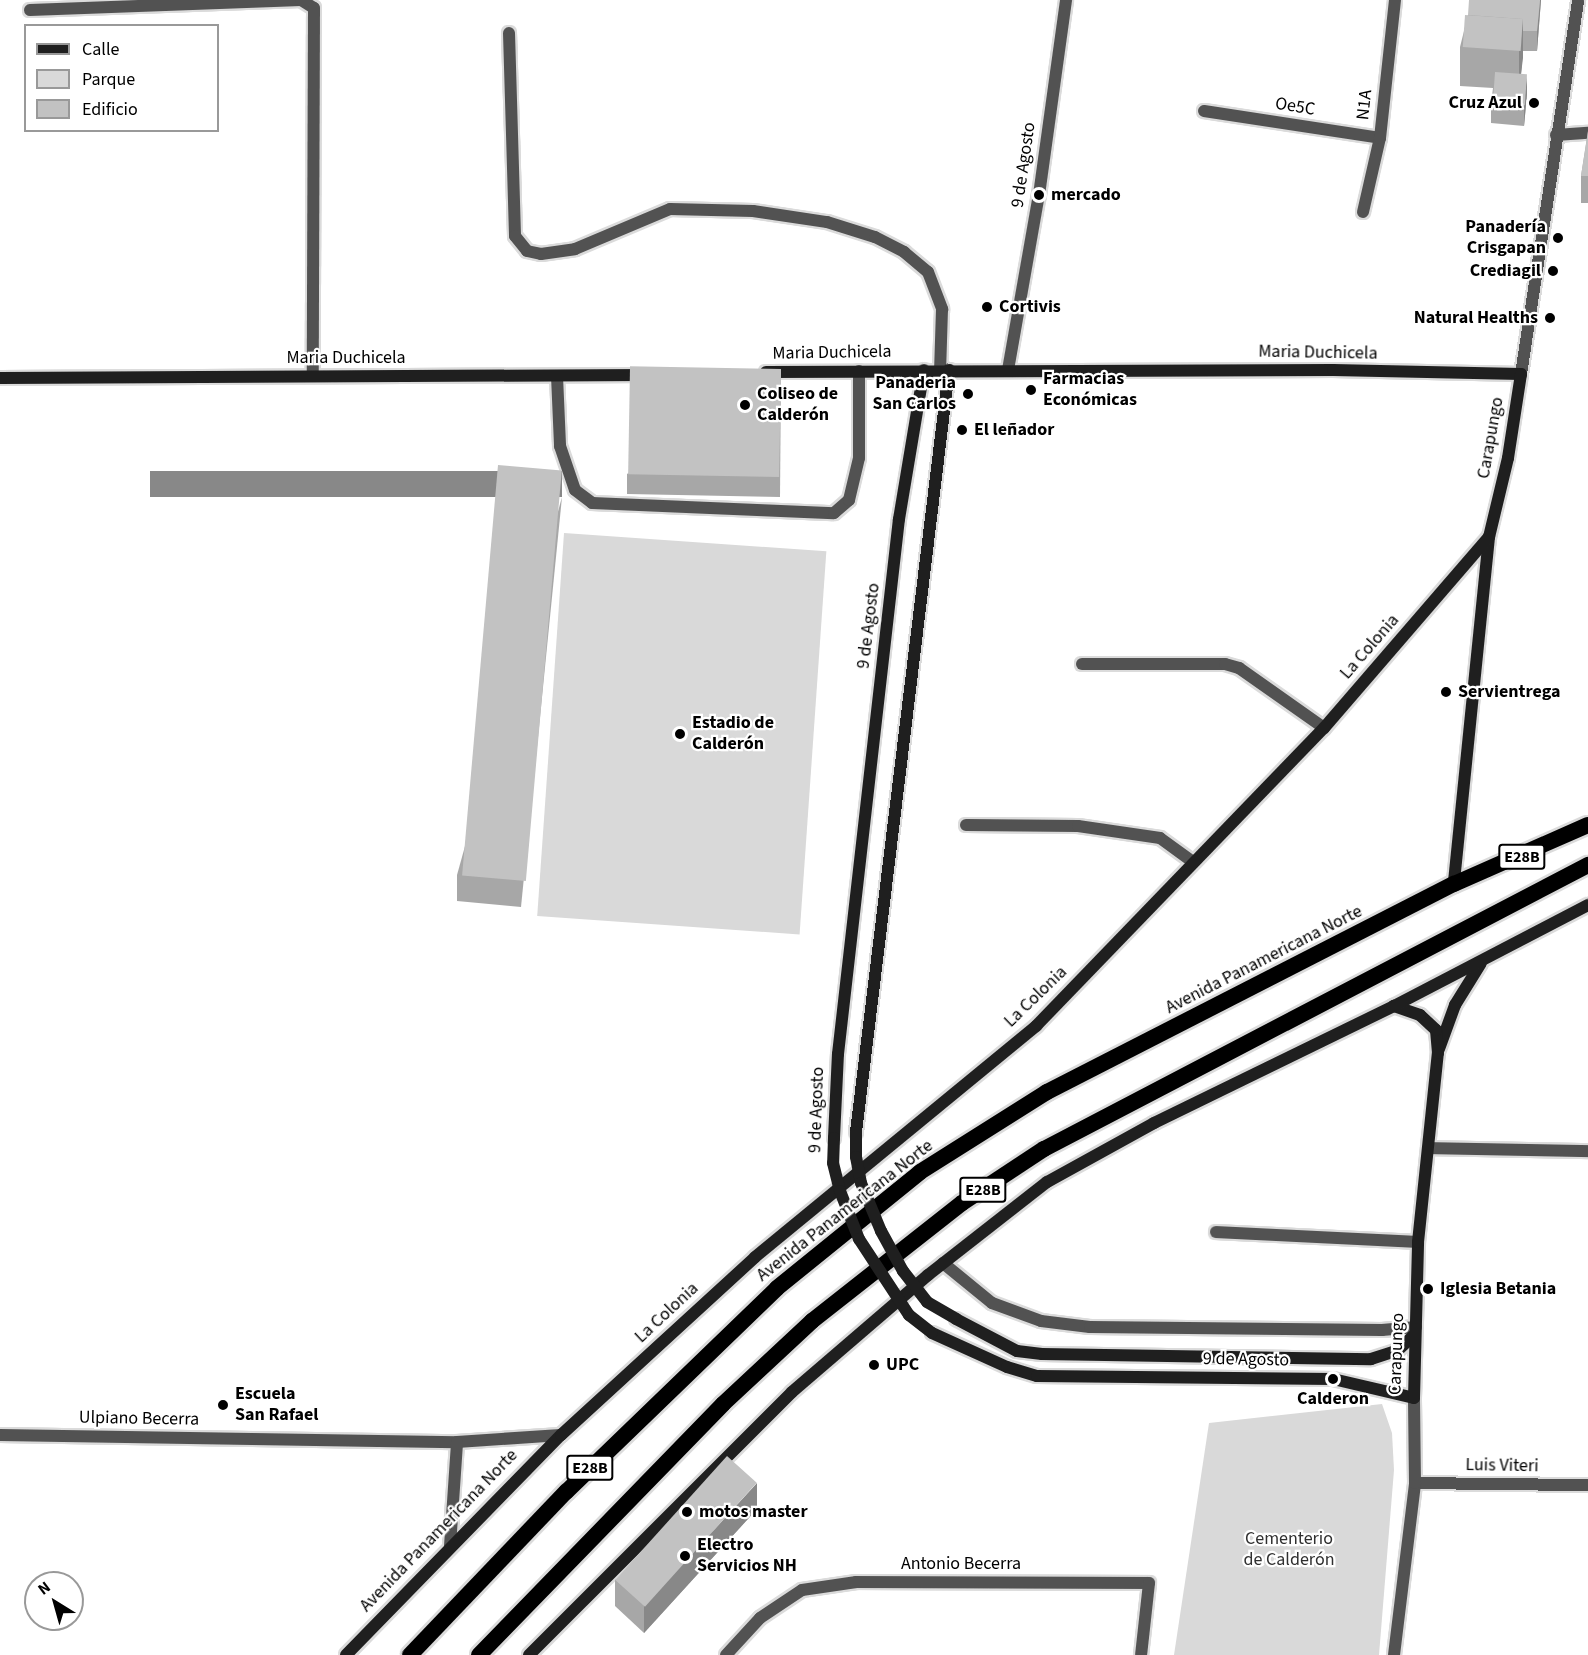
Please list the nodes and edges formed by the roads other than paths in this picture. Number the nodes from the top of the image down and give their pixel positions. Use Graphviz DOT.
graph roads {
  1 [pos="1066,0"];
  2 [pos="1395,0"];
  3 [pos="1578,0"];
  4 [pos="30,10"];
  5 [pos="509,33"];
  6 [pos="1204,111"];
  7 [pos="1588,133"];
  8 [pos="1556,135"];
  9 [pos="1380,138"];
  10 [pos="1363,212"];
  11 [pos="924,370"];
  12 [pos="1008,370"];
  13 [pos="859,371"];
  14 [pos="944,371"];
  15 [pos="754,373"];
  16 [pos="662,374"];
  17 [pos="1521,374"];
  18 [pos="313,376"];
  19 [pos="557,376"];
  20 [pos="0,378"];
  21 [pos="1489,537"];
  22 [pos="1082,664"];
  23 [pos="1324,728"];
  24 [pos="966,825"];
  25 [pos="1588,825"];
  26 [pos="1193,862"];
  27 [pos="1588,865"];
  28 [pos="1454,885"];
  29 [pos="1588,905"];
  30 [pos="1481,963"];
  31 [pos="1394,1006"];
  32 [pos="1438,1053"];
  33 [pos="1430,1148"];
  34 [pos="1588,1151"];
  35 [pos="1216,1232"];
  36 [pos="1418,1242"];
  37 [pos="943,1263"];
  38 [pos="1416,1330"];
  39 [pos="1414,1398"];
  40 [pos="0,1435"];
  41 [pos="561,1435"];
  42 [pos="457,1442"];
  43 [pos="1415,1483"];
  44 [pos="1588,1485"];
  45 [pos="450,1546"];
  46 [pos="346,1655"];
  47 [pos="410,1655"];
  48 [pos="479,1655"];
  49 [pos="530,1655"];
  50 [pos="726,1655"];
  51 [pos="1141,1655"];
  52 [pos="1394,1655"];
  1 -- 12 [label="street, 9 de Agosto"];
  2 -- 9 [label="street, N1A"];
  3 -- 8 [label="street, Carapungo"];
  4 -- 18 [label="street"];
  5 -- 14 [label="street"];
  6 -- 9 [label="street, Oe5C"];
  7 -- 8 [label="street"];
  8 -- 17 [label="street, Carapungo"];
  9 -- 10 [label="street, N1A"];
  11 -- 13 [label="main road, Maria Duchicela"];
  11 -- 14 [label="main road, Maria Duchicela"];
  11 -- 39 [label="main road, 9 de Agosto, bridge"];
  12 -- 14 [label="main road, Maria Duchicela"];
  12 -- 17 [label="main road, Maria Duchicela"];
  13 -- 15 [label="main road, Maria Duchicela"];
  13 -- 19 [label="street"];
  14 -- 38 [label="main road, 9 de Agosto, bridge"];
  16 -- 19 [label="main road, Maria Duchicela"];
  17 -- 21 [label="main road, Carapungo"];
  18 -- 19 [label="main road, Maria Duchicela"];
  18 -- 20 [label="main road, Maria Duchicela"];
  21 -- 23 [label="main road, La Colonia"];
  21 -- 28 [label="main road, Carapungo"];
  22 -- 23 [label="street"];
  23 -- 26 [label="main road, La Colonia"];
  24 -- 26 [label="street"];
  25 -- 28 [label="highway, Avenida Panamericana Norte / E28B"];
  26 -- 41 [label="main road, La Colonia"];
  27 -- 48 [label="highway, E28B"];
  28 -- 47 [label="highway, Avenida Panamericana Norte / E28B"];
  29 -- 30 [label="main road"];
  30 -- 31 [label="main road"];
  30 -- 32 [label="main road, Carapungo"];
  31 -- 32 [label="main road, Carapungo"];
  31 -- 37 [label="main road"];
  32 -- 33 [label="main road, Carapungo"];
  33 -- 34 [label="street"];
  33 -- 36 [label="main road, Carapungo"];
  35 -- 36 [label="street"];
  36 -- 38 [label="main road, Carapungo"];
  37 -- 38 [label="street"];
  37 -- 49 [label="main road"];
  38 -- 39 [label="main road, Carapungo"];
  39 -- 43 [label="street, Carapungo"];
  40 -- 42 [label="street, Ulpiano Becerra"];
  41 -- 42 [label="street, Ulpiano Becerra"];
  41 -- 45 [label="main road, Avenida Panamericana Norte"];
  42 -- 45 [label="street"];
  43 -- 44 [label="street, Luis Viteri"];
  43 -- 52 [label="street, Carapungo"];
  45 -- 46 [label="main road, Avenida Panamericana Norte"];
  50 -- 51 [label="street, Antonio Becerra"];
}
